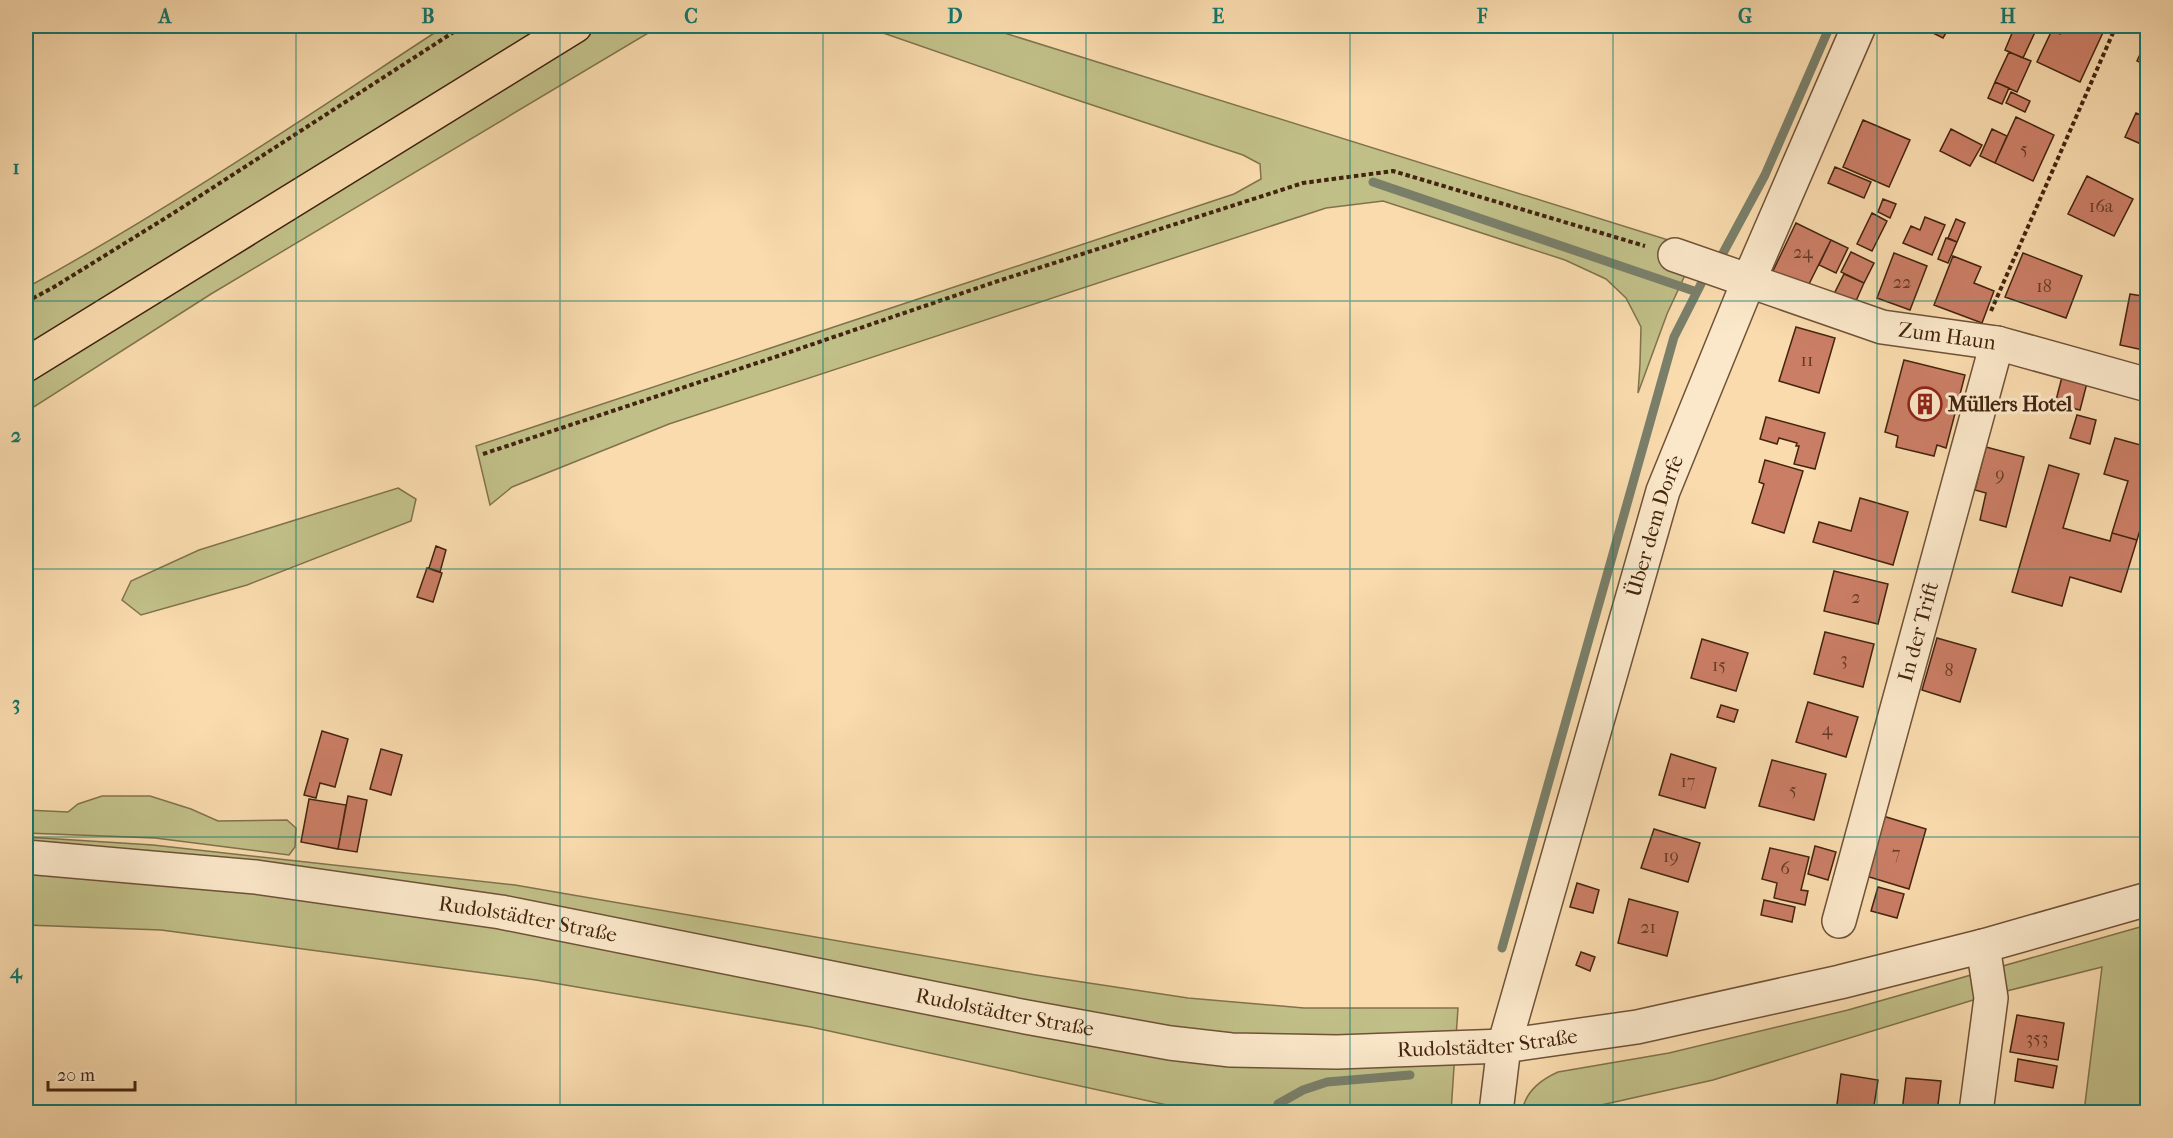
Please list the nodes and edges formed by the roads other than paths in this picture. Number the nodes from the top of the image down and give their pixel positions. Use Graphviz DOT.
graph roads {
  1 [pos="575,26"];
  2 [pos="1859,26"];
  3 [pos="1675,255"];
  4 [pos="1749,280"];
  5 [pos="1997,343"];
  6 [pos="26,365"];
  7 [pos="2148,385"];
  8 [pos="26,857"];
  9 [pos="2148,899"];
  10 [pos="1839,921"];
  11 [pos="1983,946"];
  12 [pos="1504,1046"];
  13 [pos="1496,1113"];
  14 [pos="1976,1113"];
  1 -- 6 [label="main road"];
  2 -- 4 [label="street, Über dem Dorfe"];
  3 -- 4 [label="street, Zum Haun"];
  4 -- 5 [label="street, Zum Haun"];
  4 -- 12 [label="street, Über dem Dorfe"];
  5 -- 7 [label="street, Zum Haun"];
  5 -- 10 [label="street, In der Trift"];
  8 -- 12 [label="street, Rudolstädter Straße"];
  9 -- 11 [label="street, Rudolstädter Straße"];
  11 -- 12 [label="street, Rudolstädter Straße"];
  11 -- 14 [label="street"];
  12 -- 13 [label="street, Über dem Dorfe"];
}
